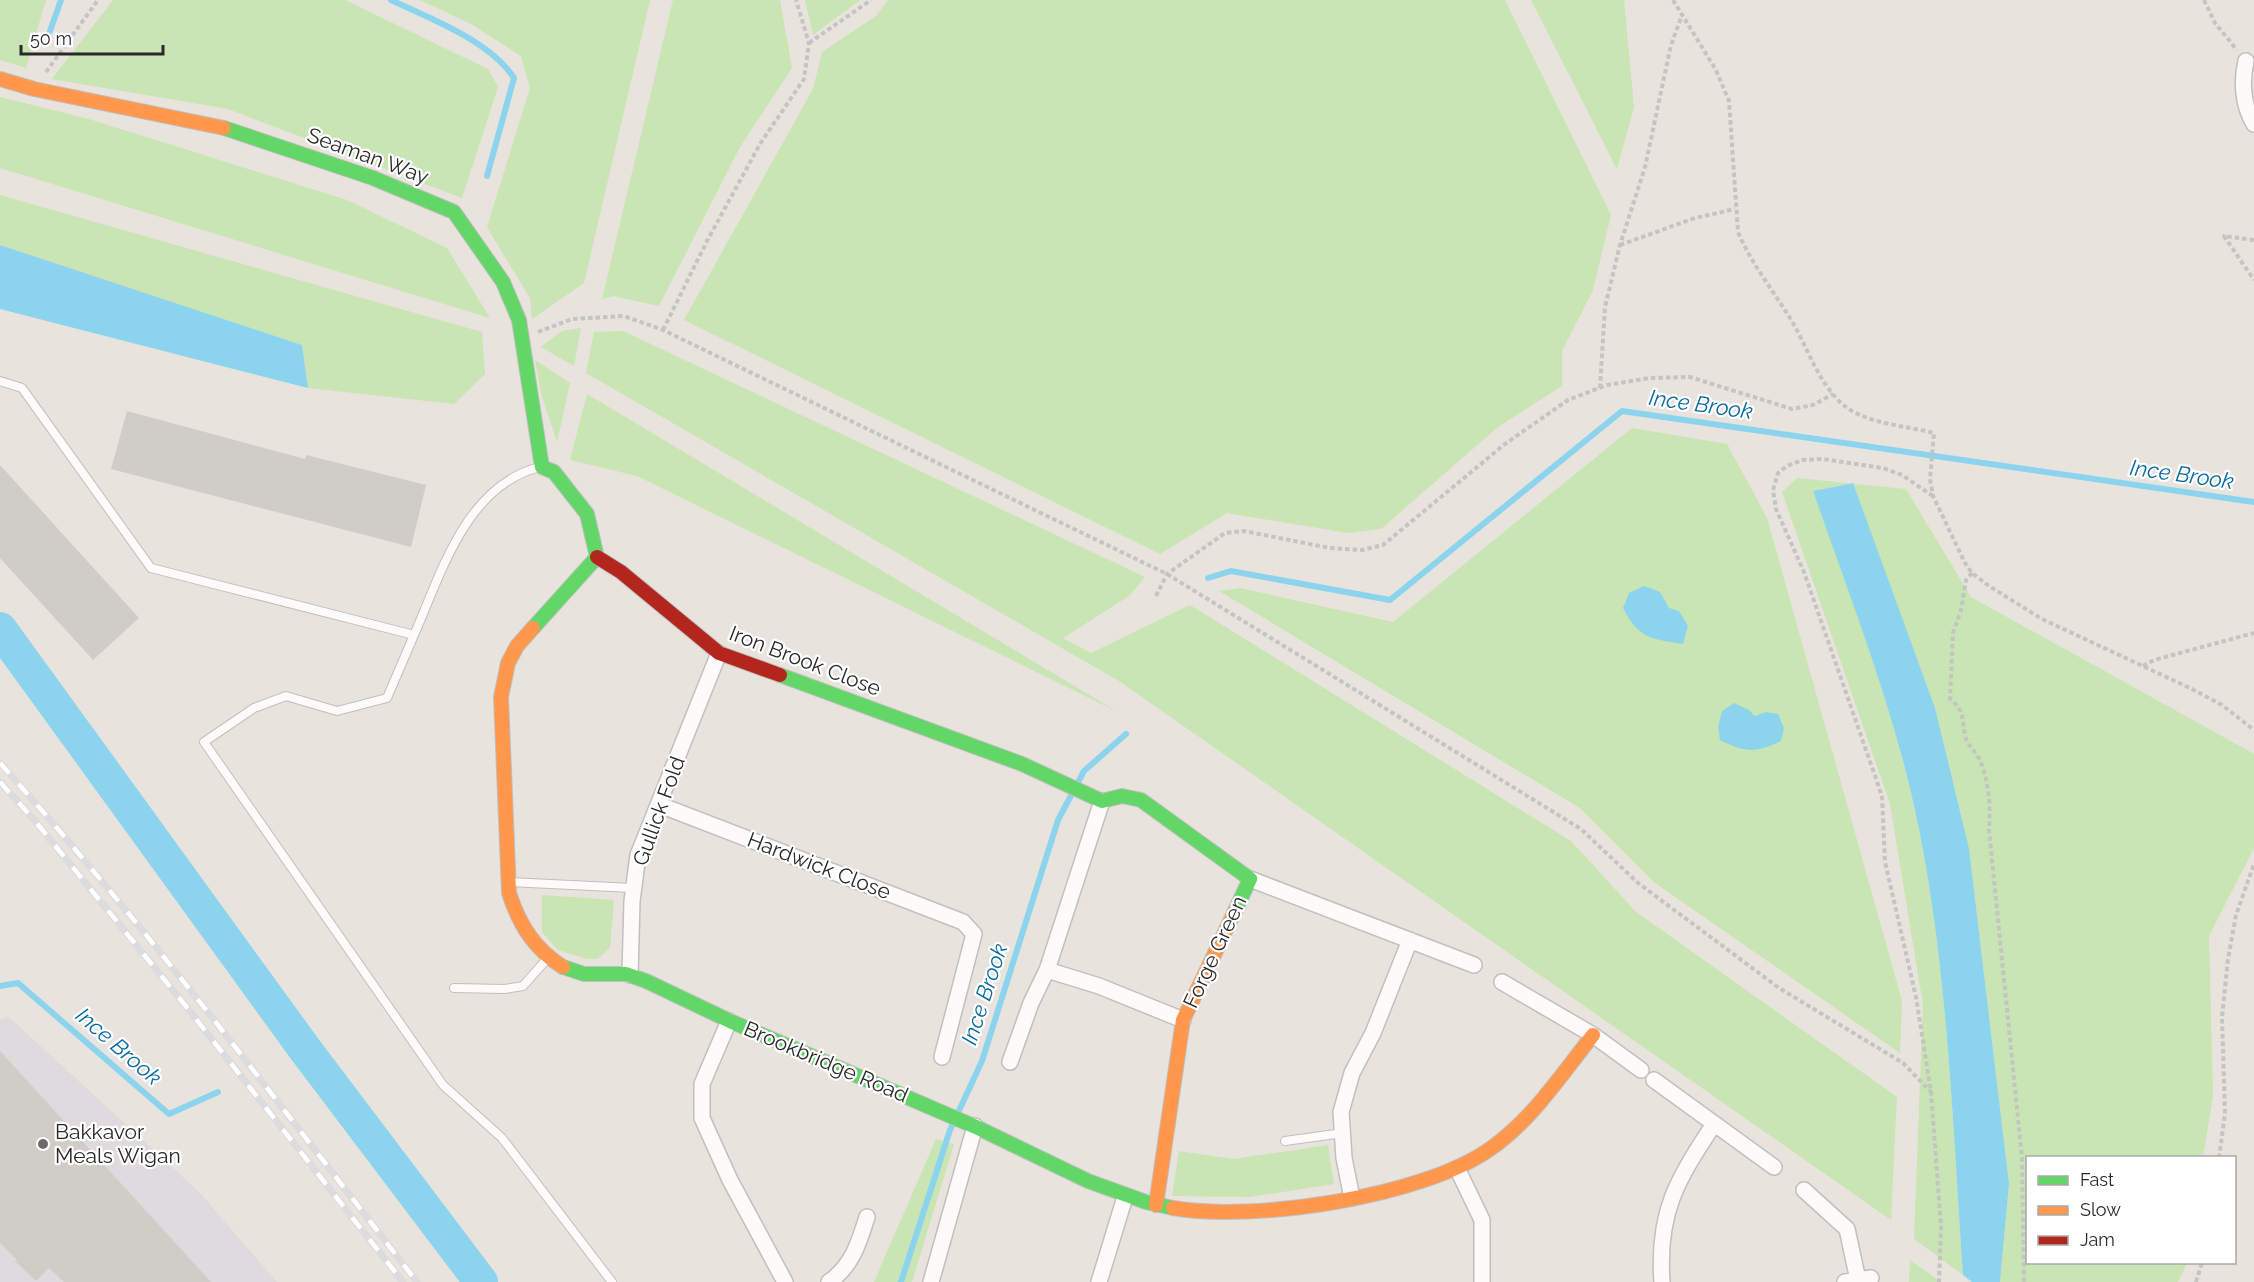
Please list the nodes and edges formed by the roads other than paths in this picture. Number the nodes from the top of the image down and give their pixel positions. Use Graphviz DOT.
graph roads {
  1 [pos="2246,58"];
  2 [pos="0,79"];
  3 [pos="2254,124"];
  4 [pos="0,381"];
  5 [pos="542,467"];
  6 [pos="597,557"];
  7 [pos="414,635"];
  8 [pos="719,653"];
  9 [pos="1099,800"];
  10 [pos="660,805"];
  11 [pos="1250,879"];
  12 [pos="508,882"];
  13 [pos="633,888"];
  14 [pos="1410,940"];
  15 [pos="548,957"];
  16 [pos="1474,965"];
  17 [pos="1047,970"];
  18 [pos="630,975"];
  19 [pos="1502,982"];
  20 [pos="454,988"];
  21 [pos="1183,1020"];
  22 [pos="729,1021"];
  23 [pos="1593,1035"];
  24 [pos="942,1057"];
  25 [pos="1010,1062"];
  26 [pos="1641,1070"];
  27 [pos="1654,1080"];
  28 [pos="1714,1124"];
  29 [pos="971,1125"];
  30 [pos="1343,1133"];
  31 [pos="1285,1141"];
  32 [pos="1774,1167"];
  33 [pos="1458,1170"];
  34 [pos="1804,1190"];
  35 [pos="1125,1197"];
  36 [pos="1352,1198"];
  37 [pos="1156,1205"];
  38 [pos="867,1217"];
  39 [pos="1858,1280"];
  40 [pos="612,1282"];
  41 [pos="785,1282"];
  42 [pos="829,1282"];
  43 [pos="931,1282"];
  44 [pos="1099,1282"];
  45 [pos="1482,1282"];
  46 [pos="1662,1282"];
  1 -- 3 [label="street"];
  2 -- 5 [label="street, Seaman Way"];
  4 -- 7 [label="lane"];
  5 -- 6 [label="street"];
  5 -- 7 [label="lane"];
  6 -- 8 [label="street, Iron Brook Close"];
  6 -- 12 [label="street, Brookbridge Road"];
  7 -- 40 [label="lane"];
  8 -- 9 [label="street, Iron Brook Close"];
  8 -- 10 [label="street, Gullick Fold"];
  9 -- 11 [label="street, Forge Green"];
  9 -- 17 [label="street"];
  10 -- 13 [label="street, Gullick Fold"];
  10 -- 24 [label="street, Hardwick Close"];
  11 -- 14 [label="street"];
  11 -- 21 [label="street, Forge Green"];
  12 -- 13 [label="lane"];
  12 -- 15 [label="street, Brookbridge Road"];
  13 -- 18 [label="street, Gullick Fold"];
  14 -- 16 [label="street"];
  14 -- 30 [label="street"];
  15 -- 18 [label="street, Brookbridge Road"];
  15 -- 20 [label="lane"];
  17 -- 21 [label="street, Forge Green"];
  17 -- 25 [label="street"];
  18 -- 22 [label="street, Brookbridge Road"];
  19 -- 23 [label="street"];
  21 -- 37 [label="street, Forge Green"];
  22 -- 29 [label="street, Brookbridge Road"];
  22 -- 41 [label="street"];
  23 -- 26 [label="street"];
  23 -- 33 [label="street, Brookbridge Road"];
  27 -- 28 [label="street"];
  28 -- 32 [label="street"];
  28 -- 46 [label="street"];
  29 -- 35 [label="street, Brookbridge Road"];
  29 -- 43 [label="street"];
  30 -- 31 [label="lane"];
  30 -- 36 [label="street"];
  33 -- 36 [label="street, Brookbridge Road"];
  33 -- 45 [label="street"];
  34 -- 39 [label="street"];
  35 -- 37 [label="street, Brookbridge Road"];
  35 -- 44 [label="street"];
  36 -- 37 [label="street, Brookbridge Road"];
  38 -- 42 [label="street"];
}
